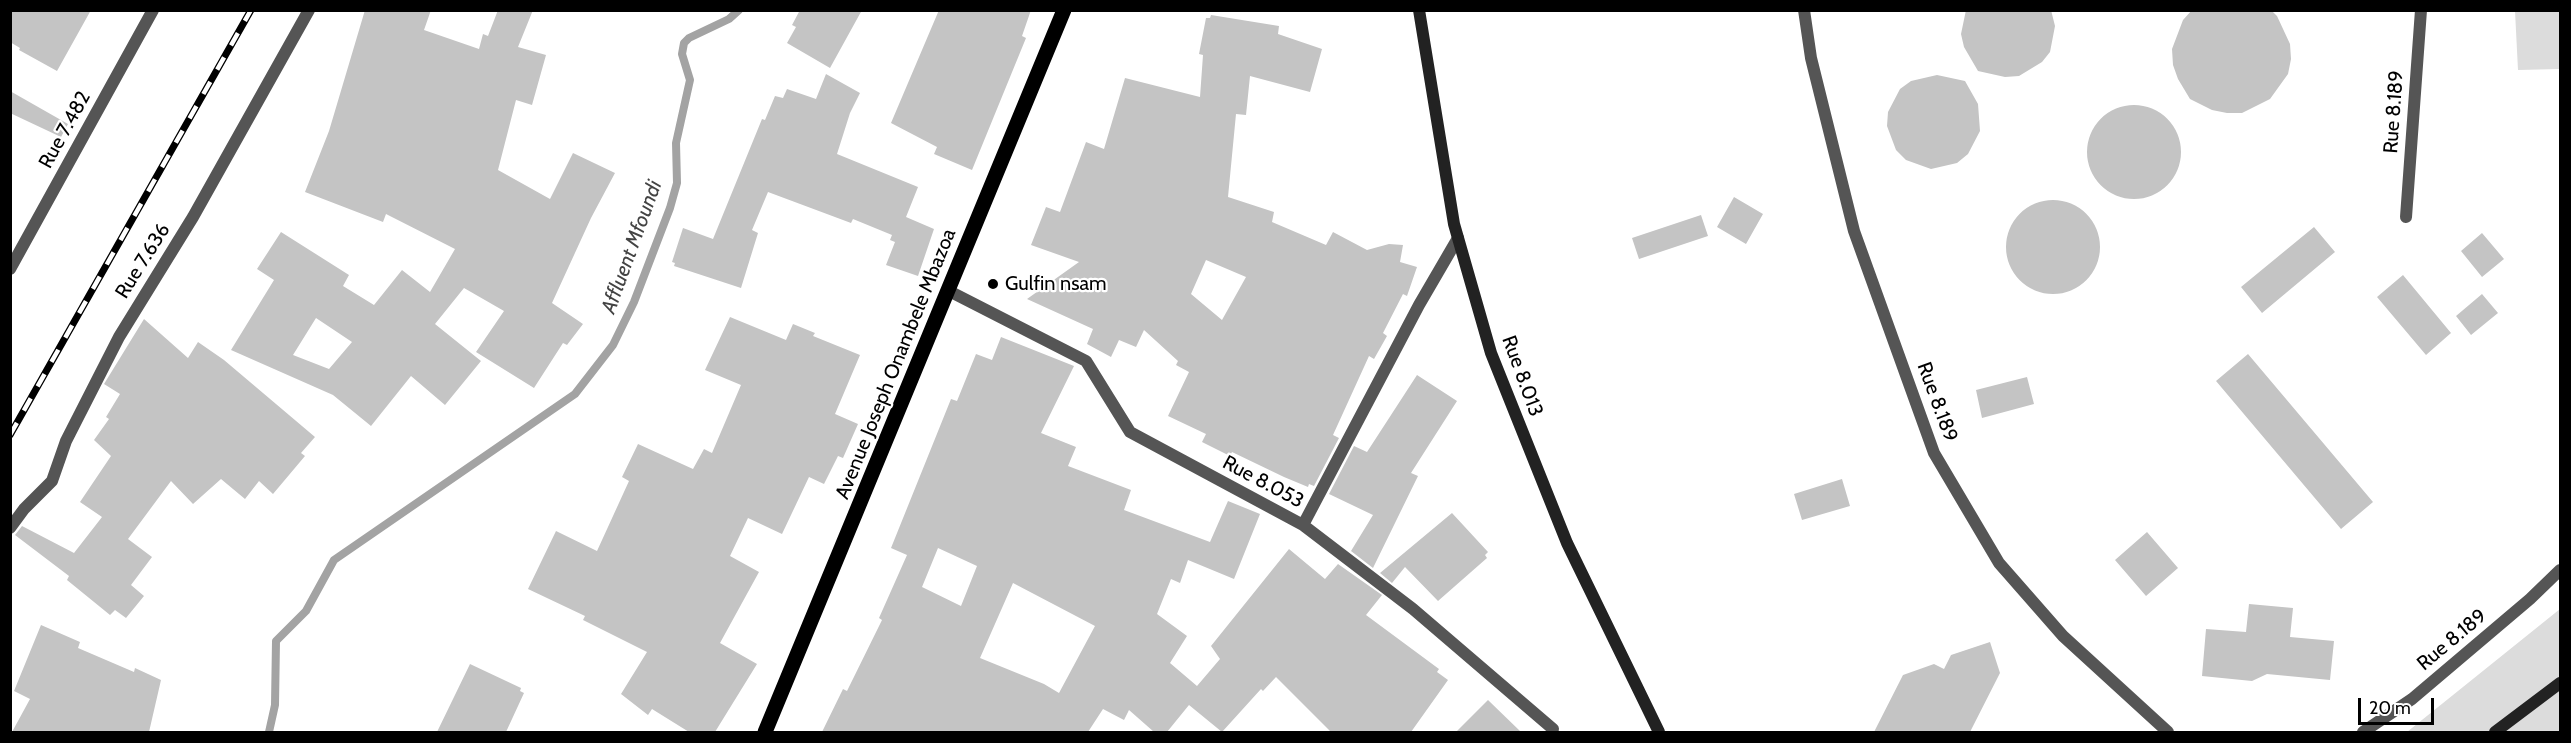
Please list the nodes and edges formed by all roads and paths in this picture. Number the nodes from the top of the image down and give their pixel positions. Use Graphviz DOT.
graph roads {
  1 [pos="153,10"];
  2 [pos="309,10"];
  3 [pos="1064,10"];
  4 [pos="1419,10"];
  5 [pos="1804,10"];
  6 [pos="2421,10"];
  7 [pos="2406,217"];
  8 [pos="1458,238"];
  9 [pos="10,269"];
  10 [pos="949,291"];
  11 [pos="1303,525"];
  12 [pos="10,528"];
  13 [pos="2560,570"];
  14 [pos="2560,683"];
  15 [pos="1553,729"];
  16 [pos="765,732"];
  17 [pos="1659,732"];
  18 [pos="2168,732"];
  19 [pos="2363,732"];
  20 [pos="2495,732"];
  1 -- 9 [label="street, Rue 7.482"];
  2 -- 12 [label="street, Rue 7.636"];
  3 -- 10 [label="main road, Avenue Joseph Onambele Mbazoa"];
  4 -- 8 [label="street, Rue 8.013"];
  5 -- 18 [label="street, Rue 8.189"];
  6 -- 7 [label="street, Rue 8.189"];
  8 -- 11 [label="street"];
  8 -- 17 [label="street, Rue 8.013"];
  10 -- 11 [label="street, Rue 8.053"];
  10 -- 16 [label="main road, Avenue Joseph Onambele Mbazoa"];
  11 -- 15 [label="street, Rue 8.053"];
  13 -- 19 [label="street, Rue 8.189"];
  14 -- 20 [label="street"];
}
